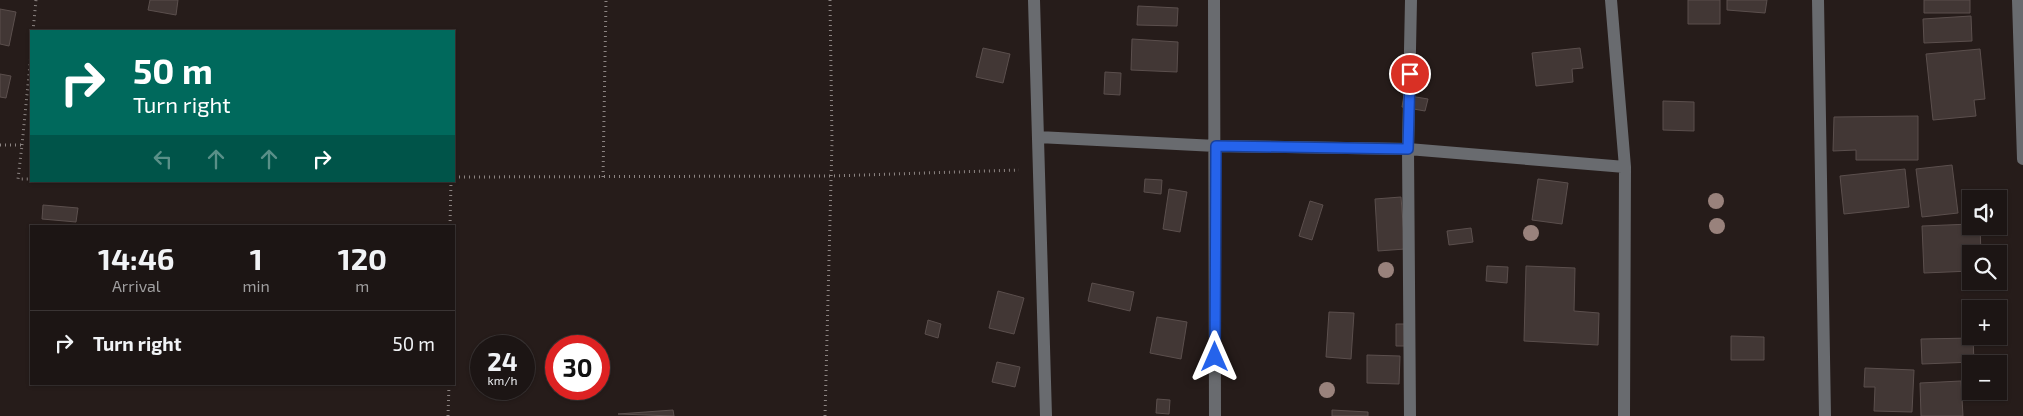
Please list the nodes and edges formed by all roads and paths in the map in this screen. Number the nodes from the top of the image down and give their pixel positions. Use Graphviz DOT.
graph roads {
  1 [pos="36,0"];
  2 [pos="606,0"];
  3 [pos="830,0"];
  4 [pos="1034,0"];
  5 [pos="1214,0"];
  6 [pos="1411,0"];
  7 [pos="1611,0"];
  8 [pos="1818,0"];
  9 [pos="2018,0"];
  10 [pos="34,30"];
  11 [pos="30,64"];
  12 [pos="1038,137"];
  13 [pos="0,145"];
  14 [pos="22,145"];
  15 [pos="1216,146"];
  16 [pos="1408,149"];
  17 [pos="2023,158"];
  18 [pos="1625,167"];
  19 [pos="1039,170"];
  20 [pos="831,176"];
  21 [pos="604,177"];
  22 [pos="455,178"];
  23 [pos="30,179"];
  24 [pos="451,182"];
  25 [pos="450,225"];
  26 [pos="448,385"];
  27 [pos="448,416"];
  28 [pos="825,416"];
  29 [pos="1046,416"];
  30 [pos="1215,416"];
  31 [pos="1410,416"];
  32 [pos="1624,416"];
  33 [pos="1825,416"];
  1 -- 10 [label="path"];
  2 -- 21 [label="path"];
  3 -- 20 [label="path"];
  4 -- 12 [label="street"];
  5 -- 15 [label="street"];
  6 -- 16 [label="street"];
  7 -- 18 [label="street"];
  8 -- 33 [label="street"];
  9 -- 17 [label="street"];
  11 -- 14 [label="path"];
  12 -- 15 [label="street"];
  12 -- 19 [label="street"];
  13 -- 14 [label="path"];
  14 -- 23 [label="path"];
  15 -- 16 [label="street"];
  15 -- 30 [label="street"];
  16 -- 18 [label="street"];
  16 -- 31 [label="street"];
  18 -- 32 [label="street"];
  19 -- 20 [label="path"];
  19 -- 29 [label="street"];
  20 -- 21 [label="path"];
  20 -- 28 [label="path"];
  21 -- 22 [label="path"];
  24 -- 25 [label="path"];
  26 -- 27 [label="path"];
}
